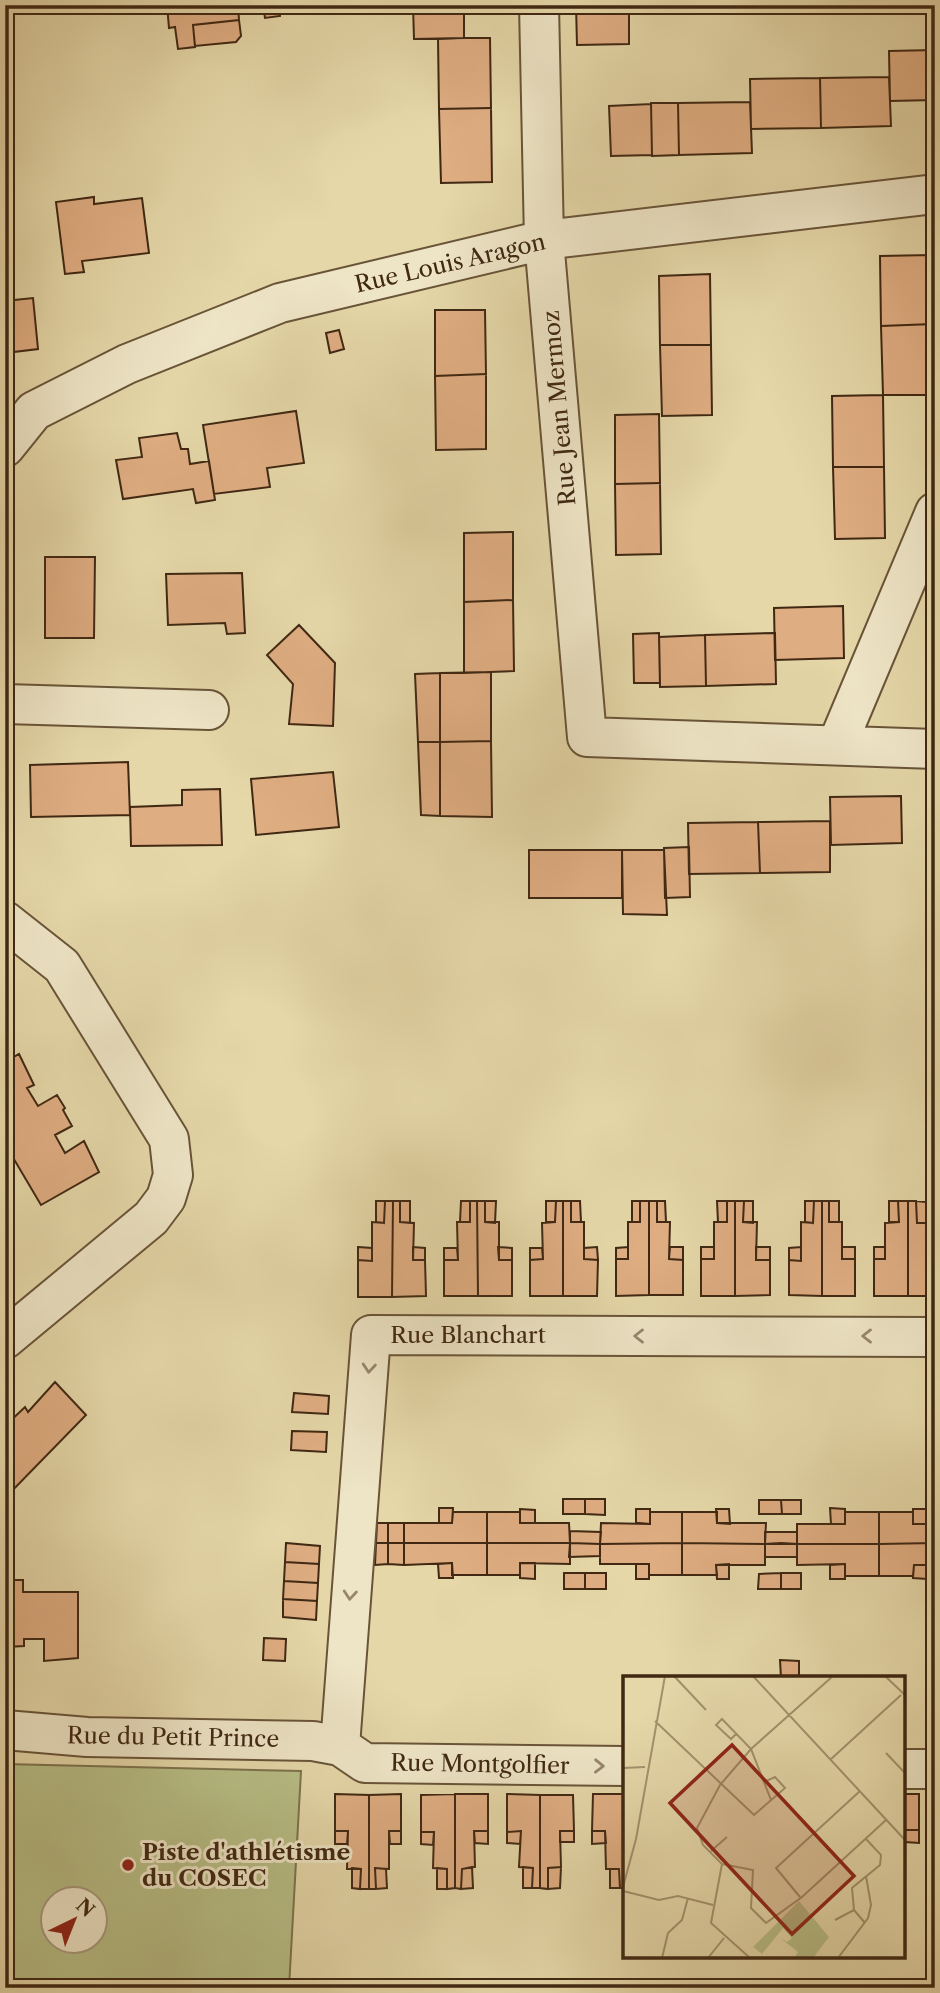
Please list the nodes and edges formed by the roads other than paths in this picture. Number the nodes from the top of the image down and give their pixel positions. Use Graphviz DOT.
graph roads {
  1 [pos="539,5"];
  2 [pos="935,194"];
  3 [pos="544,240"];
  4 [pos="5,447"];
  5 [pos="935,512"];
  6 [pos="928,552"];
  7 [pos="5,704"];
  8 [pos="209,710"];
  9 [pos="837,746"];
  10 [pos="935,749"];
  11 [pos="5,921"];
  12 [pos="935,1337"];
  13 [pos="5,1339"];
  14 [pos="5,1730"];
  15 [pos="340,1746"];
  16 [pos="623,1766"];
  17 [pos="905,1769"];
  18 [pos="935,1769"];
  1 -- 3 [label="street, Rue Jean Mermoz"];
  2 -- 3 [label="street, Rue Louis Aragon"];
  3 -- 4 [label="street, Rue Louis Aragon"];
  3 -- 9 [label="street, Rue Jean Mermoz"];
  5 -- 6 [label="street"];
  6 -- 9 [label="street"];
  7 -- 8 [label="street"];
  9 -- 10 [label="street"];
  11 -- 13 [label="street"];
  12 -- 15 [label="street, Rue Blanchart, one-way"];
  14 -- 15 [label="street, Rue du Petit Prince"];
  15 -- 16 [label="street, Rue Montgolfier, one-way"];
  17 -- 18 [label="street"];
}
